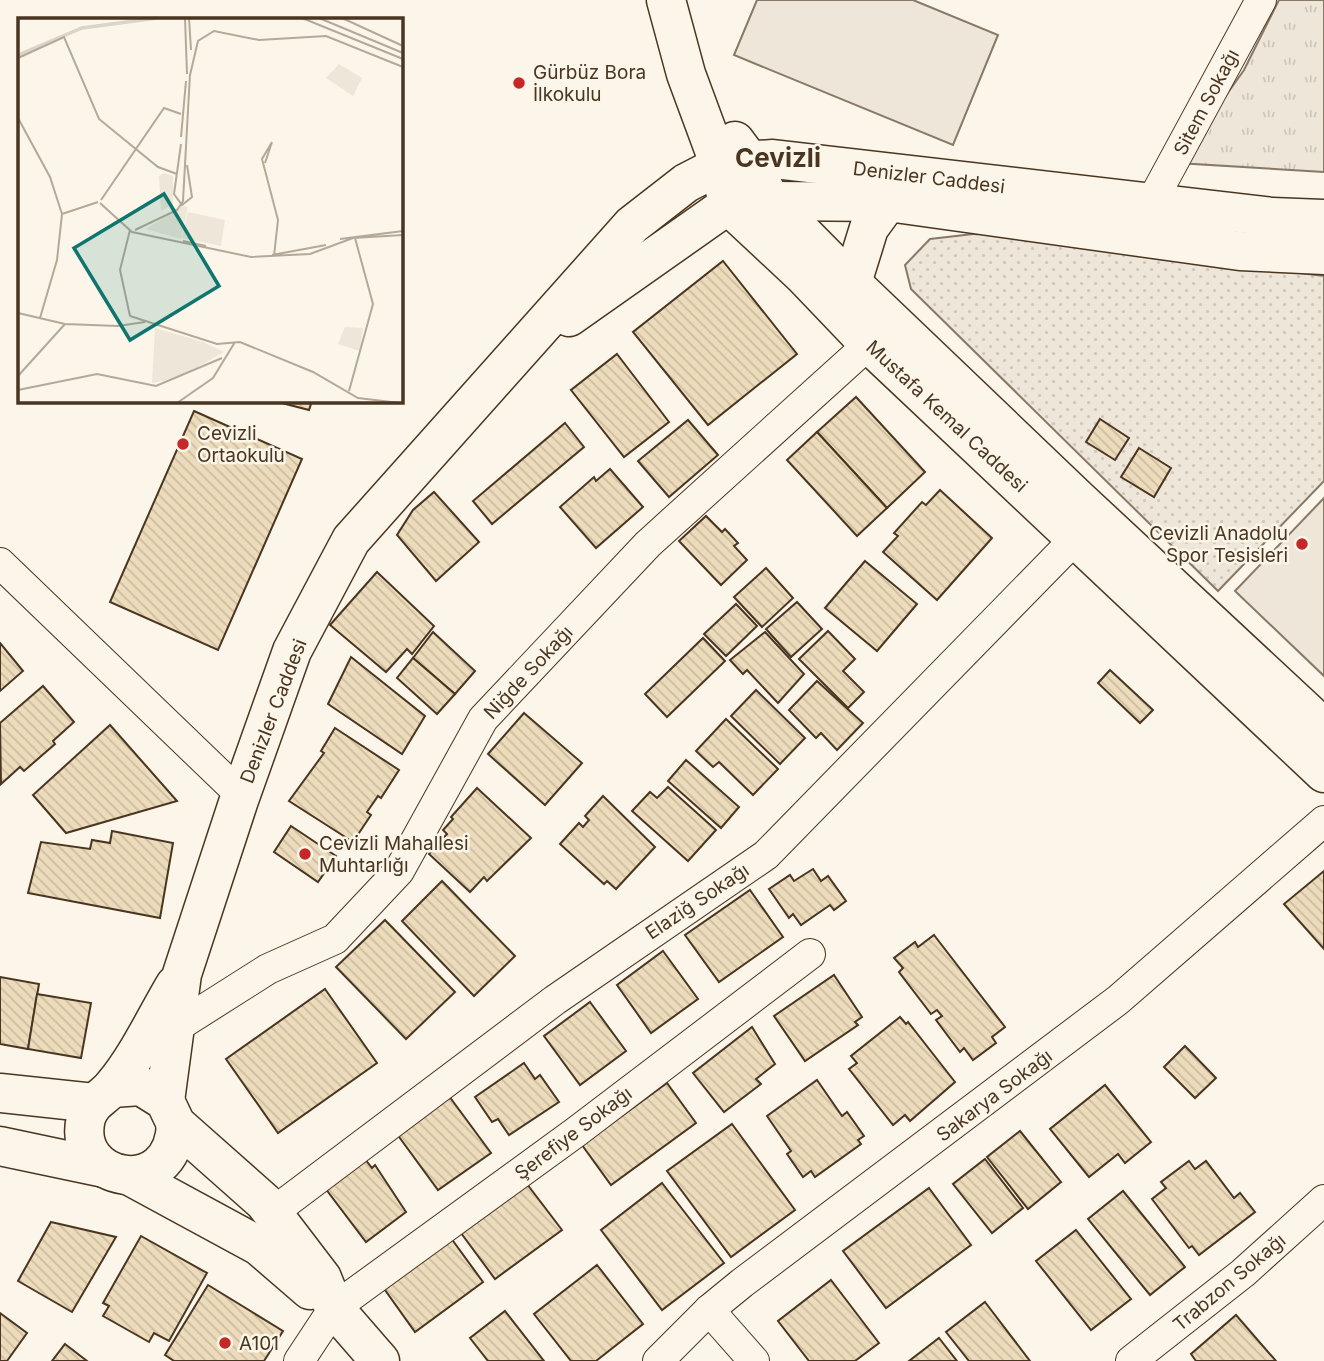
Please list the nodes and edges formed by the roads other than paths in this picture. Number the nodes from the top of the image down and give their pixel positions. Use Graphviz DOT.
graph roads {
  1 [pos="666,0"];
  2 [pos="1261,0"];
  3 [pos="734,163"];
  4 [pos="771,201"];
  5 [pos="888,202"];
  6 [pos="1151,203"];
  7 [pos="728,205"];
  8 [pos="1324,219"];
  9 [pos="1324,255"];
  10 [pos="852,283"];
  11 [pos="869,344"];
  12 [pos="524,349"];
  13 [pos="1076,538"];
  14 [pos="3,571"];
  15 [pos="1324,728"];
  16 [pos="1324,773"];
  17 [pos="241,795"];
  18 [pos="1324,821"];
  19 [pos="810,954"];
  20 [pos="182,974"];
  21 [pos="175,1028"];
  22 [pos="0,1093"];
  23 [pos="103,1095"];
  24 [pos="171,1113"];
  25 [pos="0,1146"];
  26 [pos="117,1172"];
  27 [pos="1324,1200"];
  28 [pos="272,1213"];
  29 [pos="334,1308"];
  30 [pos="709,1310"];
  31 [pos="299,1361"];
  32 [pos="380,1361"];
  33 [pos="659,1361"];
  34 [pos="754,1361"];
  35 [pos="1131,1361"];
  1 -- 3 [label="street, Mustafa Kemal Caddesi"];
  2 -- 6 [label="street, Sitem Sokağı"];
  3 -- 4 [label="street, Mustafa Kemal Caddesi"];
  3 -- 6 [label="street, Denizler Caddesi"];
  3 -- 7 [label="street"];
  3 -- 12 [label="street, Denizler Caddesi"];
  4 -- 5 [label="street, Denizler Caddesi"];
  4 -- 7 [label="street, Denizler Caddesi"];
  4 -- 10 [label="street, Mustafa Kemal Caddesi"];
  5 -- 9 [label="street, Denizler Caddesi"];
  5 -- 10 [label="street"];
  6 -- 8 [label="street, Denizler Caddesi"];
  7 -- 11 [label="street, Mustafa Kemal Caddesi"];
  7 -- 12 [label="street, Denizler Caddesi"];
  10 -- 15 [label="street, Mustafa Kemal Caddesi"];
  11 -- 13 [label="street, Mustafa Kemal Caddesi"];
  11 -- 21 [label="street, Niğde Sokağı"];
  12 -- 17 [label="street, Denizler Caddesi"];
  13 -- 16 [label="street, Mustafa Kemal Caddesi"];
  13 -- 28 [label="street, Elaziğ Sokağı"];
  14 -- 17 [label="street"];
  17 -- 20 [label="street, Denizler Caddesi"];
  18 -- 30 [label="street, Sakarya Sokağı"];
  19 -- 29 [label="street, Şerefiye Sokağı"];
  20 -- 21 [label="street, Denizler Caddesi"];
  20 -- 23 [label="street, Denizler Caddesi"];
  21 -- 24 [label="street, Denizler Caddesi"];
  22 -- 23 [label="street"];
  23 -- 24 [label="street"];
  23 -- 26 [label="street"];
  24 -- 26 [label="street"];
  24 -- 28 [label="street"];
  25 -- 26 [label="street"];
  26 -- 29 [label="street"];
  27 -- 35 [label="street, Trabzon Sokağı"];
  28 -- 29 [label="street"];
  29 -- 31 [label="street"];
  29 -- 32 [label="street"];
  30 -- 33 [label="street, Sakarya Sokağı"];
  30 -- 34 [label="street"];
}
